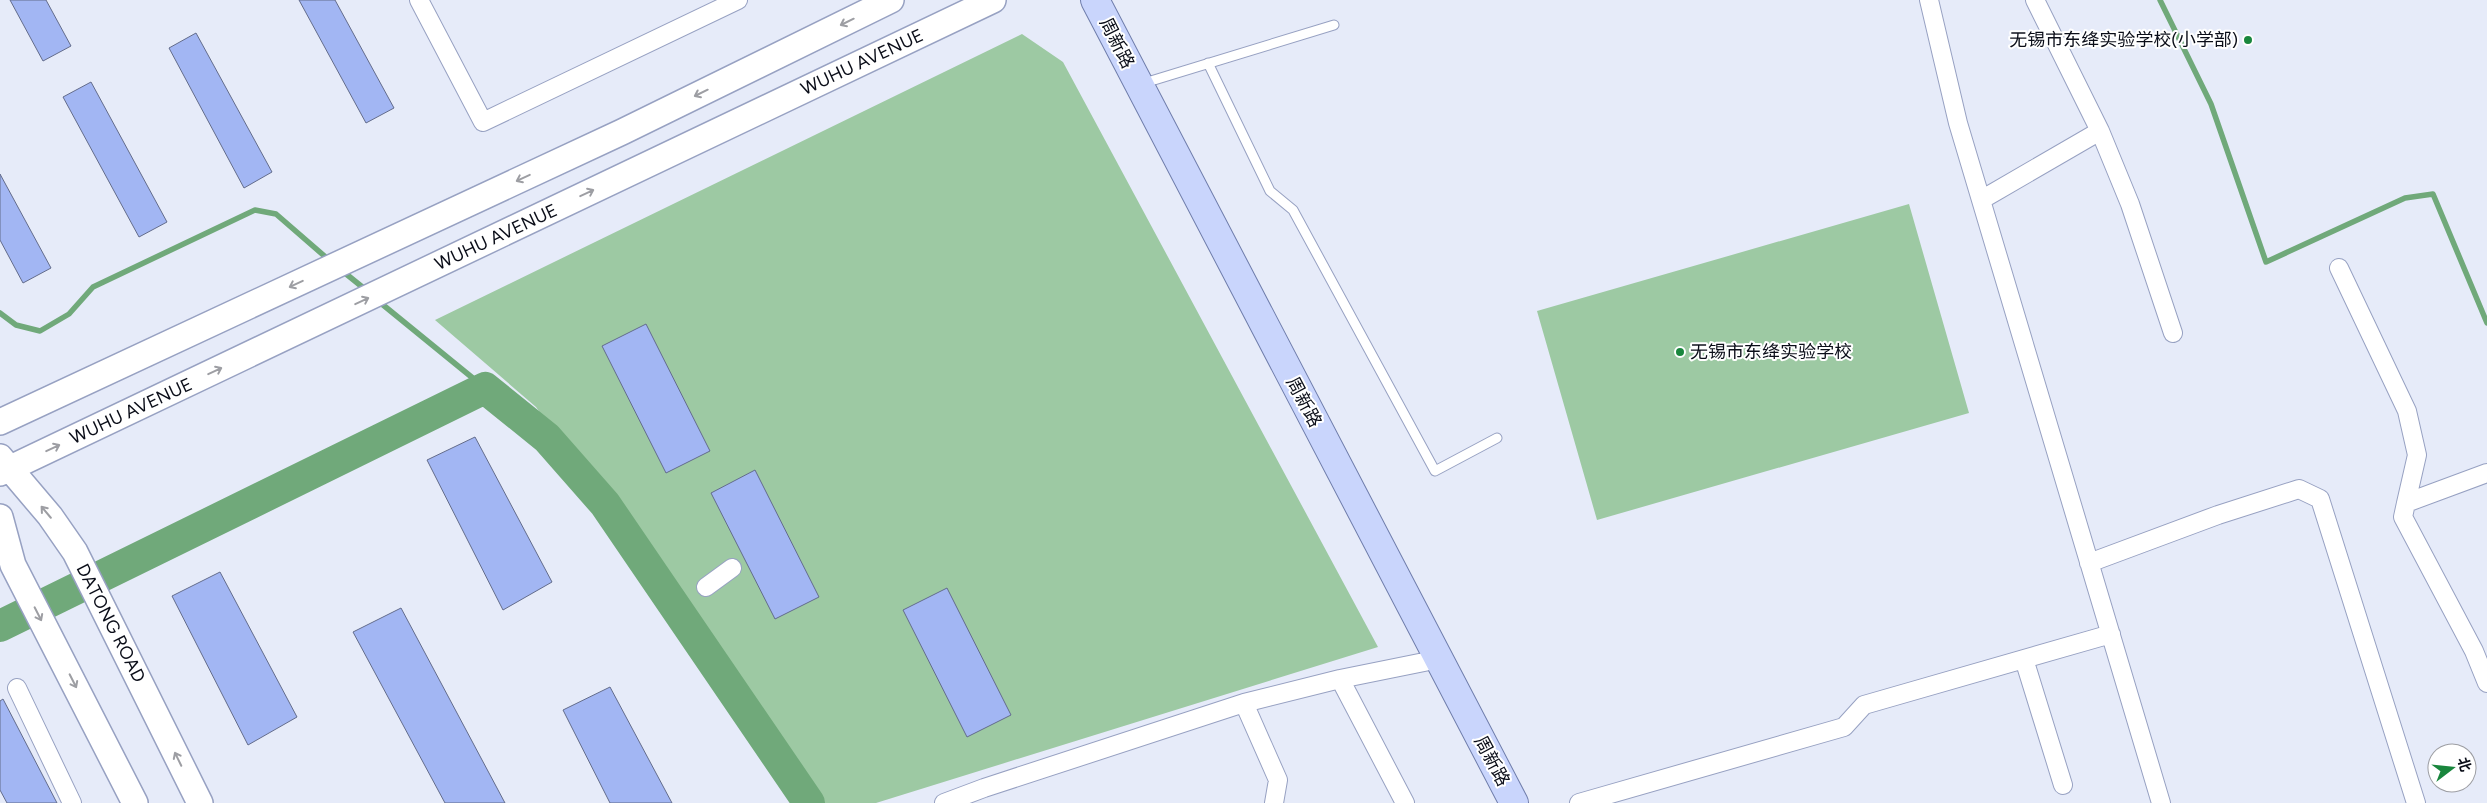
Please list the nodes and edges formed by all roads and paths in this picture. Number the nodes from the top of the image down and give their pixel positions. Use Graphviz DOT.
graph roads {
  1 [pos="419,0"];
  2 [pos="738,0"];
  3 [pos="890,0"];
  4 [pos="993,0"];
  5 [pos="1084,0"];
  6 [pos="1095,0"];
  7 [pos="1929,0"];
  8 [pos="2035,0"];
  9 [pos="1334,25"];
  10 [pos="1208,63"];
  11 [pos="1138,85"];
  12 [pos="2100,131"];
  13 [pos="1981,200"];
  14 [pos="2339,268"];
  15 [pos="2173,333"];
  16 [pos="0,422"];
  17 [pos="1497,438"];
  18 [pos="3,467"];
  19 [pos="2487,473"];
  20 [pos="2406,503"];
  21 [pos="0,517"];
  22 [pos="2089,563"];
  23 [pos="732,568"];
  24 [pos="706,587"];
  25 [pos="2111,634"];
  26 [pos="2024,659"];
  27 [pos="1434,661"];
  28 [pos="1340,679"];
  29 [pos="2487,683"];
  30 [pos="17,688"];
  31 [pos="1244,703"];
  32 [pos="2063,785"];
  33 [pos="72,803"];
  34 [pos="135,803"];
  35 [pos="200,803"];
  36 [pos="943,803"];
  37 [pos="1274,803"];
  38 [pos="1405,803"];
  39 [pos="1502,803"];
  40 [pos="1514,803"];
  41 [pos="1579,803"];
  42 [pos="2160,803"];
  43 [pos="2416,803"];
  1 -- 2 [label="street"];
  3 -- 16 [label="main road, one-way"];
  18 -- 4 [label="main road, WUHU AVENUE, one-way"];
  5 -- 27 [label="main road, 周新路"];
  6 -- 11 [label="main road, 周新路"];
  7 -- 13 [label="street"];
  8 -- 12 [label="street"];
  9 -- 10 [label="lane"];
  10 -- 11 [label="lane"];
  10 -- 17 [label="lane"];
  11 -- 27 [label="main road, 周新路"];
  12 -- 13 [label="street"];
  12 -- 15 [label="street"];
  13 -- 22 [label="street"];
  14 -- 20 [label="street"];
  35 -- 18 [label="main road, DATONG ROAD, one-way"];
  19 -- 20 [label="street"];
  20 -- 29 [label="street"];
  21 -- 34 [label="main road, one-way"];
  22 -- 25 [label="street"];
  22 -- 43 [label="street"];
  23 -- 24 [label="street"];
  25 -- 26 [label="street"];
  25 -- 42 [label="street"];
  26 -- 32 [label="street"];
  26 -- 41 [label="street"];
  27 -- 28 [label="street"];
  27 -- 39 [label="main road, 周新路"];
  27 -- 40 [label="main road, 周新路"];
  28 -- 31 [label="street"];
  28 -- 38 [label="street"];
  30 -- 33 [label="street"];
  31 -- 36 [label="street"];
  31 -- 37 [label="street"];
}
